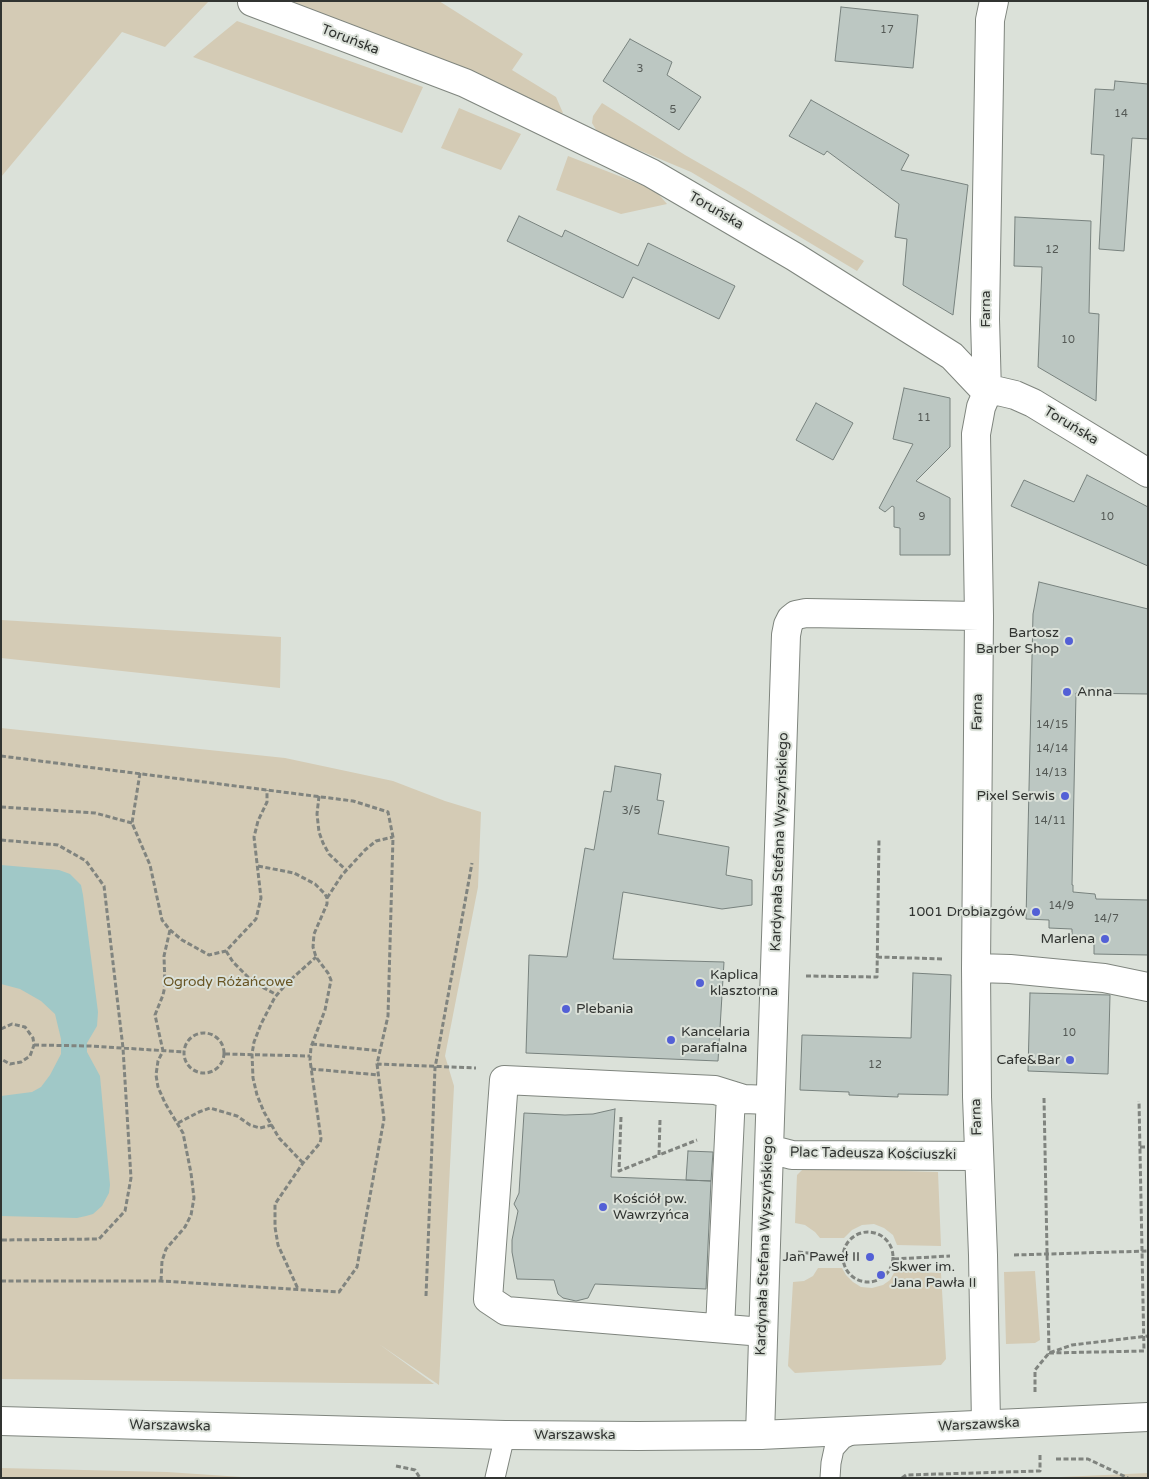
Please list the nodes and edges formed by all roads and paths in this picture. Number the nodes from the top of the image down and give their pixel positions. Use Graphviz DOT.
graph roads {
  1 [pos="994,1"];
  2 [pos="252,2"];
  3 [pos="988,394"];
  4 [pos="1148,473"];
  5 [pos="979,616"];
  6 [pos="1,756"];
  7 [pos="140,773"];
  8 [pos="267,790"];
  9 [pos="319,796"];
  10 [pos="1,807"];
  11 [pos="132,822"];
  12 [pos="394,837"];
  13 [pos="879,839"];
  14 [pos="1,840"];
  15 [pos="472,863"];
  16 [pos="258,866"];
  17 [pos="346,870"];
  18 [pos="327,898"];
  19 [pos="170,930"];
  20 [pos="226,951"];
  21 [pos="316,957"];
  22 [pos="877,957"];
  23 [pos="964,964"];
  24 [pos="776,974"];
  25 [pos="1148,988"];
  26 [pos="277,995"];
  27 [pos="1,1029"];
  28 [pos="312,1044"];
  29 [pos="34,1045"];
  30 [pos="123,1048"];
  31 [pos="163,1051"];
  32 [pos="381,1051"];
  33 [pos="184,1052"];
  34 [pos="225,1054"];
  35 [pos="252,1054"];
  36 [pos="310,1056"];
  37 [pos="1,1059"];
  38 [pos="377,1064"];
  39 [pos="435,1068"];
  40 [pos="311,1069"];
  41 [pos="379,1075"];
  42 [pos="504,1080"];
  43 [pos="622,1085"];
  44 [pos="661,1087"];
  45 [pos="731,1095"];
  46 [pos="1044,1098"];
  47 [pos="770,1100"];
  48 [pos="1139,1101"];
  49 [pos="178,1122"];
  50 [pos="272,1125"];
  51 [pos="729,1127"];
  52 [pos="1140,1147"];
  53 [pos="1148,1147"];
  54 [pos="768,1149"];
  55 [pos="660,1155"];
  56 [pos="979,1156"];
  57 [pos="303,1162"];
  58 [pos="1,1240"];
  59 [pos="793,1251"];
  60 [pos="1142,1252"];
  61 [pos="1148,1252"];
  62 [pos="1047,1254"];
  63 [pos="1012,1255"];
  64 [pos="842,1256"];
  65 [pos="956,1256"];
  66 [pos="894,1259"];
  67 [pos="1,1281"];
  68 [pos="161,1281"];
  69 [pos="298,1289"];
  70 [pos="426,1296"];
  71 [pos="720,1328"];
  72 [pos="762,1332"];
  73 [pos="1146,1336"];
  74 [pos="1146,1351"];
  75 [pos="1050,1353"];
  76 [pos="1034,1386"];
  77 [pos="1148,1417"];
  78 [pos="1,1421"];
  79 [pos="986,1424"];
  80 [pos="859,1431"];
  81 [pos="505,1435"];
  82 [pos="760,1435"];
  83 [pos="1039,1450"];
  84 [pos="1056,1459"];
  85 [pos="415,1470"];
  86 [pos="420,1478"];
  87 [pos="496,1478"];
  88 [pos="830,1478"];
  89 [pos="902,1478"];
  90 [pos="1128,1478"];
  1 -- 3 [label="street, Farna"];
  2 -- 3 [label="street, Toruńska"];
  3 -- 4 [label="street, Toruńska"];
  3 -- 5 [label="street, Farna"];
  5 -- 23 [label="street, Farna"];
  5 -- 24 [label="street, Kardynała Stefana Wyszyńskiego"];
  6 -- 7 [label="path"];
  7 -- 8 [label="path"];
  7 -- 11 [label="path"];
  8 -- 9 [label="path"];
  8 -- 16 [label="path"];
  9 -- 12 [label="path"];
  9 -- 17 [label="path"];
  10 -- 11 [label="path"];
  11 -- 19 [label="path"];
  12 -- 17 [label="path"];
  12 -- 32 [label="path"];
  13 -- 22 [label="path"];
  14 -- 30 [label="path"];
  15 -- 39 [label="path"];
  16 -- 18 [label="path"];
  16 -- 20 [label="path"];
  17 -- 18 [label="path"];
  18 -- 21 [label="path"];
  19 -- 20 [label="path"];
  19 -- 31 [label="path"];
  20 -- 26 [label="path"];
  21 -- 26 [label="path"];
  21 -- 28 [label="path"];
  22 -- 23 [label="path"];
  22 -- 24 [label="path"];
  23 -- 25 [label="street"];
  23 -- 56 [label="street, Farna"];
  24 -- 47 [label="street, Kardynała Stefana Wyszyńskiego"];
  26 -- 35 [label="path"];
  27 -- 29 [label="path"];
  28 -- 32 [label="path"];
  28 -- 36 [label="path"];
  29 -- 30 [label="path"];
  29 -- 37 [label="path"];
  30 -- 31 [label="path"];
  30 -- 58 [label="path"];
  31 -- 33 [label="path"];
  31 -- 49 [label="path"];
  32 -- 38 [label="path"];
  33 -- 34 [label="path"];
  33 -- 34 [label="path"];
  34 -- 35 [label="path"];
  35 -- 36 [label="path"];
  35 -- 50 [label="path"];
  36 -- 40 [label="path"];
  38 -- 39 [label="path"];
  38 -- 41 [label="path"];
  39 -- 42 [label="path"];
  39 -- 70 [label="path"];
  40 -- 41 [label="path"];
  40 -- 57 [label="path"];
  41 -- 69 [label="path"];
  42 -- 43 [label="street"];
  42 -- 71 [label="street"];
  43 -- 44 [label="street"];
  43 -- 55 [label="path"];
  44 -- 45 [label="street"];
  44 -- 55 [label="path"];
  45 -- 47 [label="street"];
  45 -- 51 [label="street"];
  46 -- 62 [label="path"];
  47 -- 54 [label="street, Kardynała Stefana Wyszyńskiego"];
  48 -- 52 [label="path"];
  49 -- 50 [label="path"];
  49 -- 68 [label="path"];
  50 -- 57 [label="path"];
  51 -- 55 [label="path"];
  51 -- 71 [label="street"];
  52 -- 53 [label="path"];
  52 -- 60 [label="path"];
  54 -- 56 [label="street, Plac Tadeusza Kościuszki"];
  54 -- 72 [label="street, Kardynała Stefana Wyszyńskiego"];
  56 -- 79 [label="street, Farna"];
  57 -- 69 [label="path"];
  59 -- 64 [label="path"];
  60 -- 61 [label="path"];
  60 -- 62 [label="path"];
  60 -- 73 [label="path"];
  62 -- 63 [label="path"];
  62 -- 75 [label="path"];
  64 -- 66 [label="path"];
  64 -- 66 [label="path"];
  65 -- 66 [label="path"];
  67 -- 68 [label="path"];
  68 -- 69 [label="path"];
  71 -- 72 [label="street"];
  72 -- 82 [label="street, Kardynała Stefana Wyszyńskiego"];
  73 -- 74 [label="path"];
  73 -- 75 [label="path"];
  74 -- 75 [label="path"];
  75 -- 76 [label="path"];
  77 -- 79 [label="street, Warszawska"];
  78 -- 81 [label="street, Warszawska"];
  79 -- 80 [label="street, Warszawska"];
  80 -- 82 [label="street, Warszawska"];
  80 -- 88 [label="lane"];
  81 -- 82 [label="street, Warszawska"];
  81 -- 87 [label="lane"];
  83 -- 89 [label="path"];
  84 -- 90 [label="path"];
  85 -- 86 [label="path"];
}
